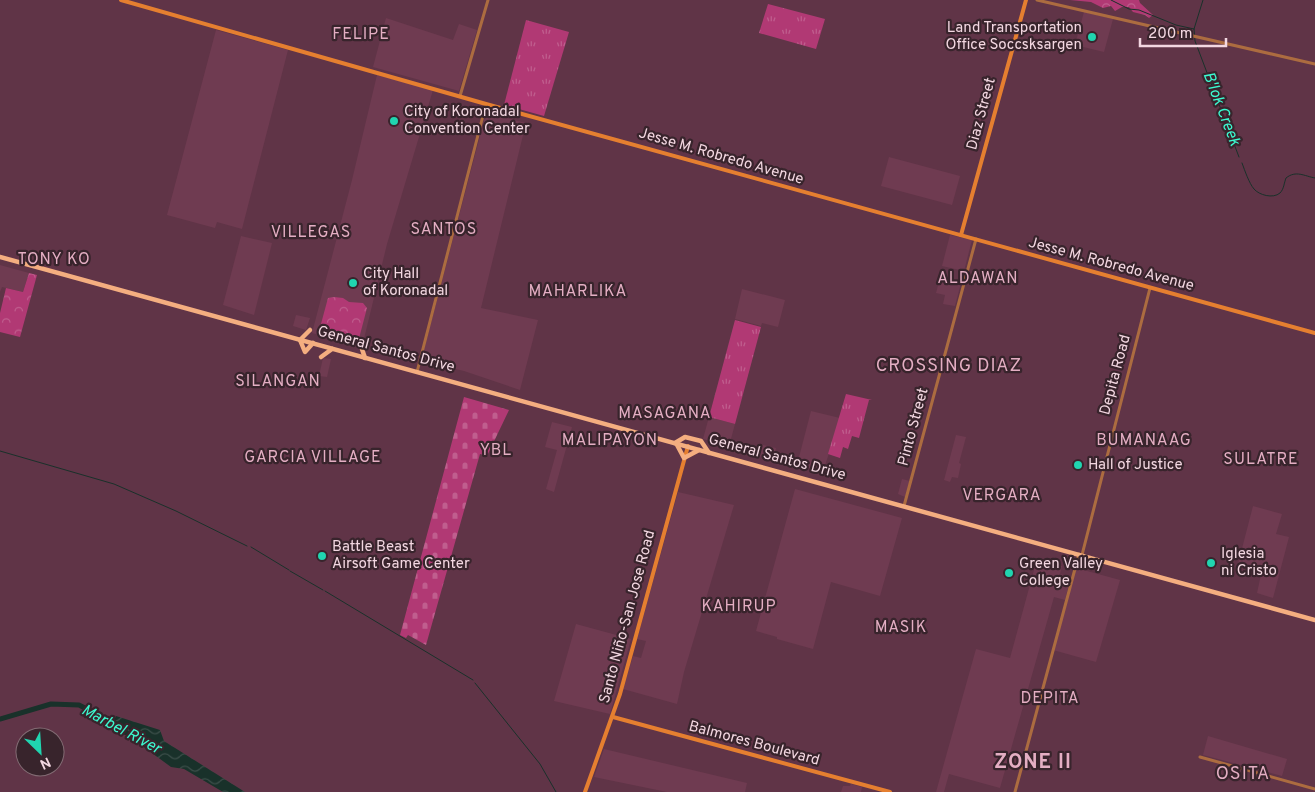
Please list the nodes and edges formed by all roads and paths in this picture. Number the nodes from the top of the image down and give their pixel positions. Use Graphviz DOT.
graph roads {
  1 [pos="121,0"];
  2 [pos="488,0"];
  3 [pos="1026,0"];
  4 [pos="1038,0"];
  5 [pos="1315,64"];
  6 [pos="460,96"];
  7 [pos="486,104"];
  8 [pos="961,235"];
  9 [pos="976,239"];
  10 [pos="0,257"];
  11 [pos="1150,288"];
  12 [pos="310,330"];
  13 [pos="1315,333"];
  14 [pos="300,340"];
  15 [pos="313,343"];
  16 [pos="360,343"];
  17 [pos="332,349"];
  18 [pos="321,357"];
  19 [pos="365,358"];
  20 [pos="416,372"];
  21 [pos="675,443"];
  22 [pos="688,446"];
  23 [pos="699,450"];
  24 [pos="710,453"];
  25 [pos="684,458"];
  26 [pos="904,506"];
  27 [pos="1080,555"];
  28 [pos="1315,620"];
  29 [pos="613,717"];
  30 [pos="1200,756"];
  31 [pos="1315,789"];
  32 [pos="585,792"];
  33 [pos="890,792"];
  34 [pos="1015,792"];
  1 -- 6 [label="main road, Jesse M. Robredo Avenue"];
  2 -- 6 [label="street"];
  3 -- 8 [label="main road, Diaz Street"];
  4 -- 5 [label="street"];
  6 -- 7 [label="main road, Jesse M. Robredo Avenue"];
  7 -- 8 [label="main road, Jesse M. Robredo Avenue"];
  7 -- 20 [label="street"];
  8 -- 9 [label="main road, Jesse M. Robredo Avenue"];
  9 -- 11 [label="main road, Jesse M. Robredo Avenue"];
  9 -- 26 [label="street, Pinto Street"];
  10 -- 14 [label="highway, General Santos Drive"];
  11 -- 13 [label="main road, Jesse M. Robredo Avenue"];
  11 -- 27 [label="street, Depita Road"];
  12 -- 14 [label="highway"];
  14 -- 15 [label="highway, General Santos Drive"];
  14 -- 15 [label="highway"];
  15 -- 17 [label="highway, General Santos Drive"];
  16 -- 19 [label="highway"];
  17 -- 18 [label="highway"];
  17 -- 19 [label="highway, General Santos Drive"];
  19 -- 20 [label="highway, General Santos Drive"];
  20 -- 21 [label="highway, General Santos Drive"];
  21 -- 22 [label="highway, General Santos Drive"];
  21 -- 24 [label="highway"];
  21 -- 25 [label="highway"];
  22 -- 23 [label="highway, General Santos Drive"];
  22 -- 25 [label="main road, Santo Niño-San Jose Road"];
  23 -- 24 [label="highway, General Santos Drive"];
  23 -- 25 [label="highway"];
  24 -- 26 [label="highway, General Santos Drive"];
  25 -- 29 [label="main road, Santo Niño-San Jose Road"];
  26 -- 27 [label="highway, General Santos Drive"];
  27 -- 28 [label="highway, General Santos Drive"];
  27 -- 34 [label="street, Depita Road"];
  29 -- 32 [label="main road, Santo Niño-San Jose Road"];
  29 -- 33 [label="main road, Balmores Boulevard"];
  30 -- 31 [label="street"];
}
